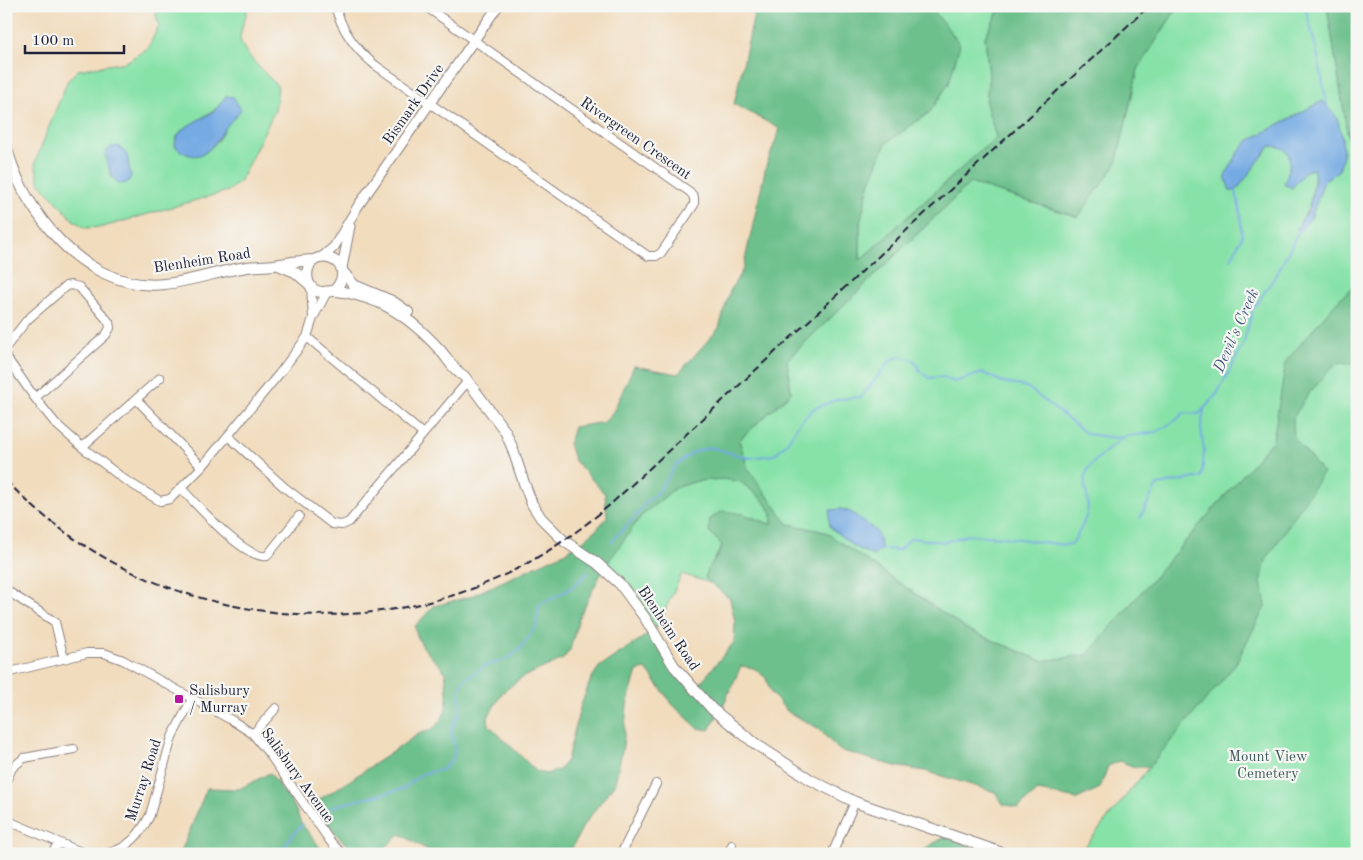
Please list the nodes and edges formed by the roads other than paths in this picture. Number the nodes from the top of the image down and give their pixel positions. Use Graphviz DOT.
graph roads {
  1 [pos="335,6"];
  2 [pos="424,6"];
  3 [pos="498,6"];
  4 [pos="474,41"];
  5 [pos="430,104"];
  6 [pos="6,145"];
  7 [pos="351,218"];
  8 [pos="318,259"];
  9 [pos="277,264"];
  10 [pos="342,270"];
  11 [pos="310,285"];
  12 [pos="331,291"];
  13 [pos="313,318"];
  14 [pos="307,337"];
  15 [pos="6,347"];
  16 [pos="6,357"];
  17 [pos="160,378"];
  18 [pos="466,378"];
  19 [pos="35,398"];
  20 [pos="136,399"];
  21 [pos="423,434"];
  22 [pos="228,436"];
  23 [pos="82,447"];
  24 [pos="202,467"];
  25 [pos="181,488"];
  26 [pos="299,516"];
  27 [pos="6,590"];
  28 [pos="64,659"];
  29 [pos="6,673"];
  30 [pos="192,699"];
  31 [pos="276,708"];
  32 [pos="253,734"];
  33 [pos="74,749"];
  34 [pos="6,781"];
  35 [pos="656,784"];
  36 [pos="855,802"];
  37 [pos="6,820"];
  38 [pos="58,843"];
  39 [pos="732,845"];
  40 [pos="52,854"];
  41 [pos="86,854"];
  42 [pos="105,854"];
  43 [pos="342,854"];
  44 [pos="620,854"];
  45 [pos="728,854"];
  46 [pos="832,854"];
  47 [pos="1005,854"];
  1 -- 5 [label="street"];
  2 -- 4 [label="street"];
  3 -- 4 [label="street, Bismark Drive"];
  4 -- 5 [label="street, Bismark Drive"];
  4 -- 5 [label="street, Rivergreen Crescent"];
  5 -- 7 [label="street, Bismark Drive"];
  6 -- 9 [label="main road, Blenheim Road"];
  7 -- 8 [label="street, Bismark Drive"];
  7 -- 10 [label="street, Bismark Drive"];
  8 -- 9 [label="main road, Blenheim Road"];
  8 -- 10 [label="main road"];
  8 -- 11 [label="main road"];
  9 -- 11 [label="main road"];
  10 -- 12 [label="main road"];
  10 -- 18 [label="main road, Blenheim Road"];
  11 -- 12 [label="main road"];
  11 -- 13 [label="street"];
  12 -- 13 [label="street"];
  12 -- 18 [label="main road, Blenheim Road"];
  13 -- 14 [label="street"];
  14 -- 21 [label="street"];
  14 -- 22 [label="street"];
  15 -- 19 [label="street"];
  16 -- 19 [label="street"];
  17 -- 20 [label="street"];
  18 -- 21 [label="street"];
  18 -- 36 [label="main road, Blenheim Road"];
  19 -- 23 [label="street"];
  20 -- 23 [label="street"];
  20 -- 24 [label="street"];
  21 -- 22 [label="street"];
  22 -- 24 [label="street"];
  23 -- 25 [label="street"];
  24 -- 25 [label="street"];
  25 -- 26 [label="street"];
  27 -- 28 [label="street"];
  28 -- 29 [label="street, Salisbury Avenue"];
  28 -- 30 [label="street, Salisbury Avenue"];
  30 -- 32 [label="street, Salisbury Avenue"];
  30 -- 42 [label="street, Murray Road"];
  31 -- 32 [label="street"];
  32 -- 43 [label="street, Salisbury Avenue"];
  33 -- 34 [label="street"];
  35 -- 44 [label="street"];
  36 -- 46 [label="street"];
  36 -- 47 [label="main road, Blenheim Road"];
  37 -- 38 [label="street"];
  38 -- 40 [label="street"];
  38 -- 41 [label="street"];
  39 -- 45 [label="street"];
}
